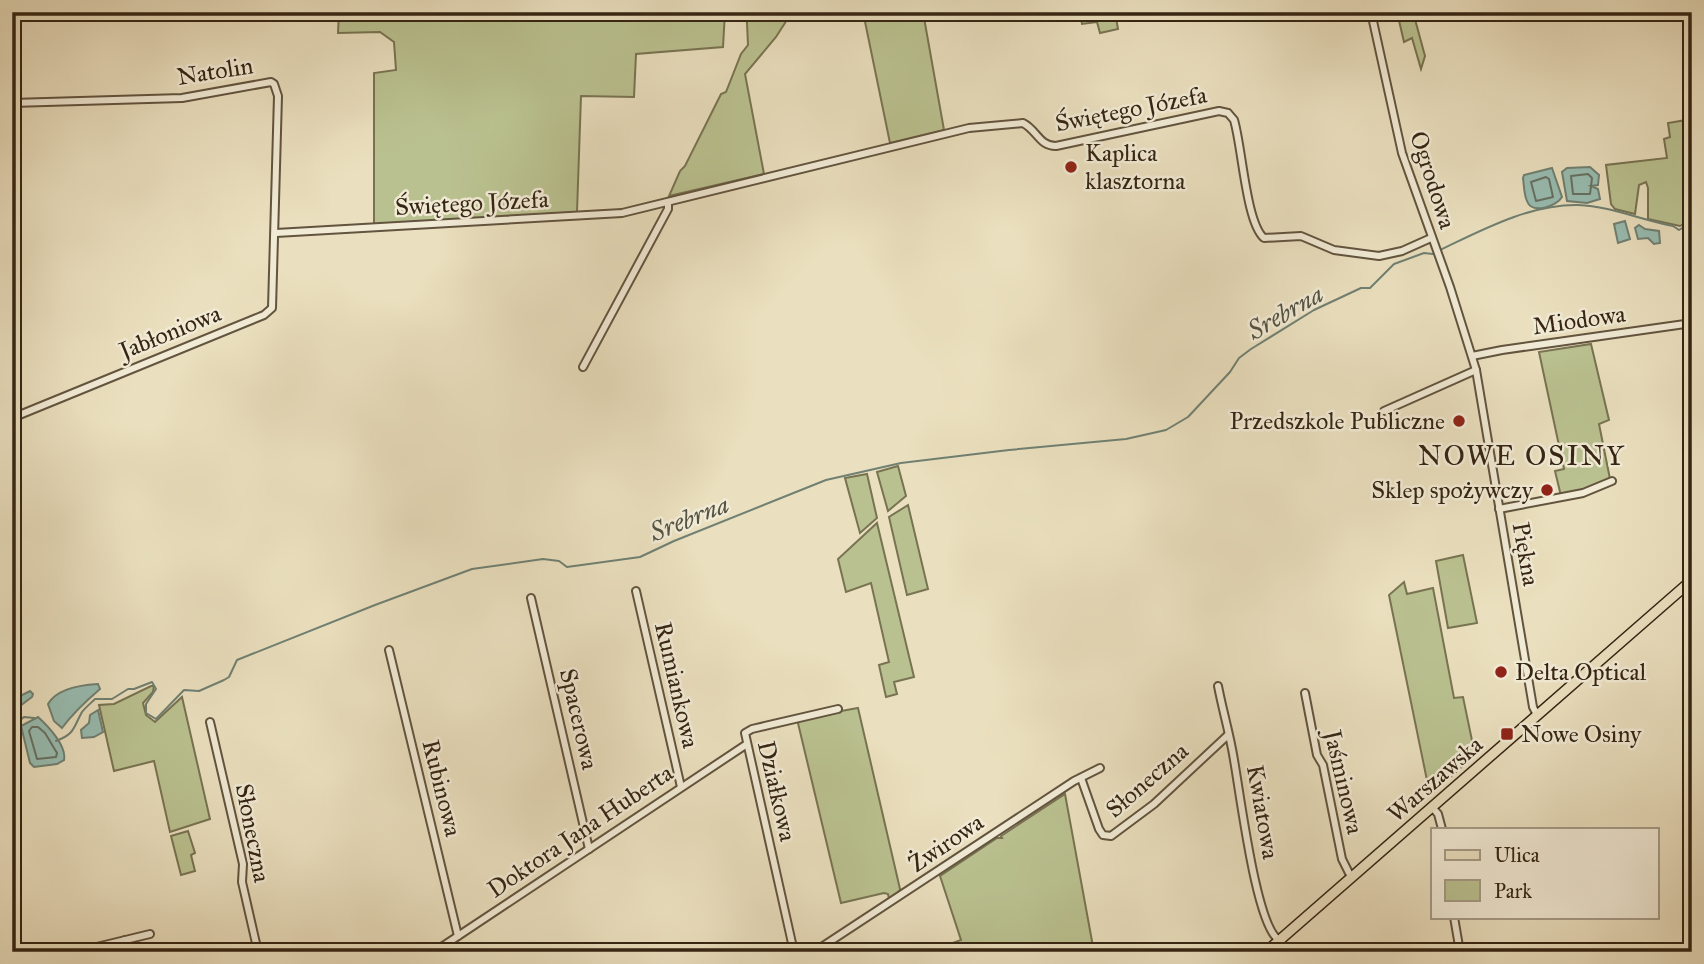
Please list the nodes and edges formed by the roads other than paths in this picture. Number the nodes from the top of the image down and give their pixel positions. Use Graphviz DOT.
graph roads {
  1 [pos="1371,12"];
  2 [pos="12,103"];
  3 [pos="668,202"];
  4 [pos="276,233"];
  5 [pos="1431,238"];
  6 [pos="1692,323"];
  7 [pos="1472,356"];
  8 [pos="583,367"];
  9 [pos="1476,370"];
  10 [pos="1384,411"];
  11 [pos="12,418"];
  12 [pos="1612,481"];
  13 [pos="1499,509"];
  14 [pos="1692,580"];
  15 [pos="636,591"];
  16 [pos="531,598"];
  17 [pos="389,650"];
  18 [pos="1218,686"];
  19 [pos="1305,693"];
  20 [pos="838,709"];
  21 [pos="1537,715"];
  22 [pos="209,722"];
  23 [pos="1228,735"];
  24 [pos="747,744"];
  25 [pos="1100,768"];
  26 [pos="1081,778"];
  27 [pos="681,787"];
  28 [pos="1432,807"];
  29 [pos="1441,828"];
  30 [pos="589,849"];
  31 [pos="1352,877"];
  32 [pos="1454,918"];
  33 [pos="150,933"];
  34 [pos="458,936"];
  35 [pos="125,940"];
  36 [pos="1279,940"];
  37 [pos="76,952"];
  38 [pos="128,952"];
  39 [pos="258,952"];
  40 [pos="435,952"];
  41 [pos="794,952"];
  42 [pos="814,952"];
  43 [pos="1266,952"];
  44 [pos="1460,952"];
  1 -- 5 [label="street, Ogrodowa"];
  2 -- 4 [label="street, Natolin"];
  3 -- 4 [label="street, Świętego Józefa"];
  3 -- 5 [label="street, Świętego Józefa"];
  3 -- 8 [label="street"];
  4 -- 11 [label="street, Jabłoniowa"];
  5 -- 7 [label="street, Ogrodowa"];
  6 -- 7 [label="street, Miodowa"];
  7 -- 9 [label="street, Piękna"];
  9 -- 10 [label="street"];
  9 -- 13 [label="street, Piękna"];
  12 -- 13 [label="street"];
  13 -- 21 [label="street, Piękna"];
  14 -- 21 [label="main road, Warszawska"];
  15 -- 27 [label="street, Rumiankowa"];
  16 -- 30 [label="street, Spacerowa"];
  17 -- 34 [label="street, Rubinowa"];
  18 -- 23 [label="street, Kwiatowa"];
  19 -- 31 [label="street, Jaśminowa"];
  20 -- 24 [label="street, Działkowa"];
  21 -- 28 [label="main road, Warszawska"];
  22 -- 39 [label="street, Słoneczna"];
  23 -- 26 [label="street, Słoneczna"];
  23 -- 36 [label="street, Kwiatowa"];
  24 -- 27 [label="street, Doktora Jana Huberta"];
  24 -- 41 [label="street, Działkowa"];
  25 -- 26 [label="street, Żwirowa"];
  26 -- 42 [label="street, Żwirowa"];
  27 -- 30 [label="street, Doktora Jana Huberta"];
  28 -- 29 [label="street"];
  28 -- 31 [label="main road, Warszawska"];
  30 -- 34 [label="street, Doktora Jana Huberta"];
  31 -- 36 [label="main road, Warszawska"];
  32 -- 44 [label="street"];
  33 -- 35 [label="street"];
  34 -- 40 [label="street, Doktora Jana Huberta"];
  35 -- 37 [label="street"];
  35 -- 38 [label="street"];
  36 -- 43 [label="main road, Warszawska"];
}
